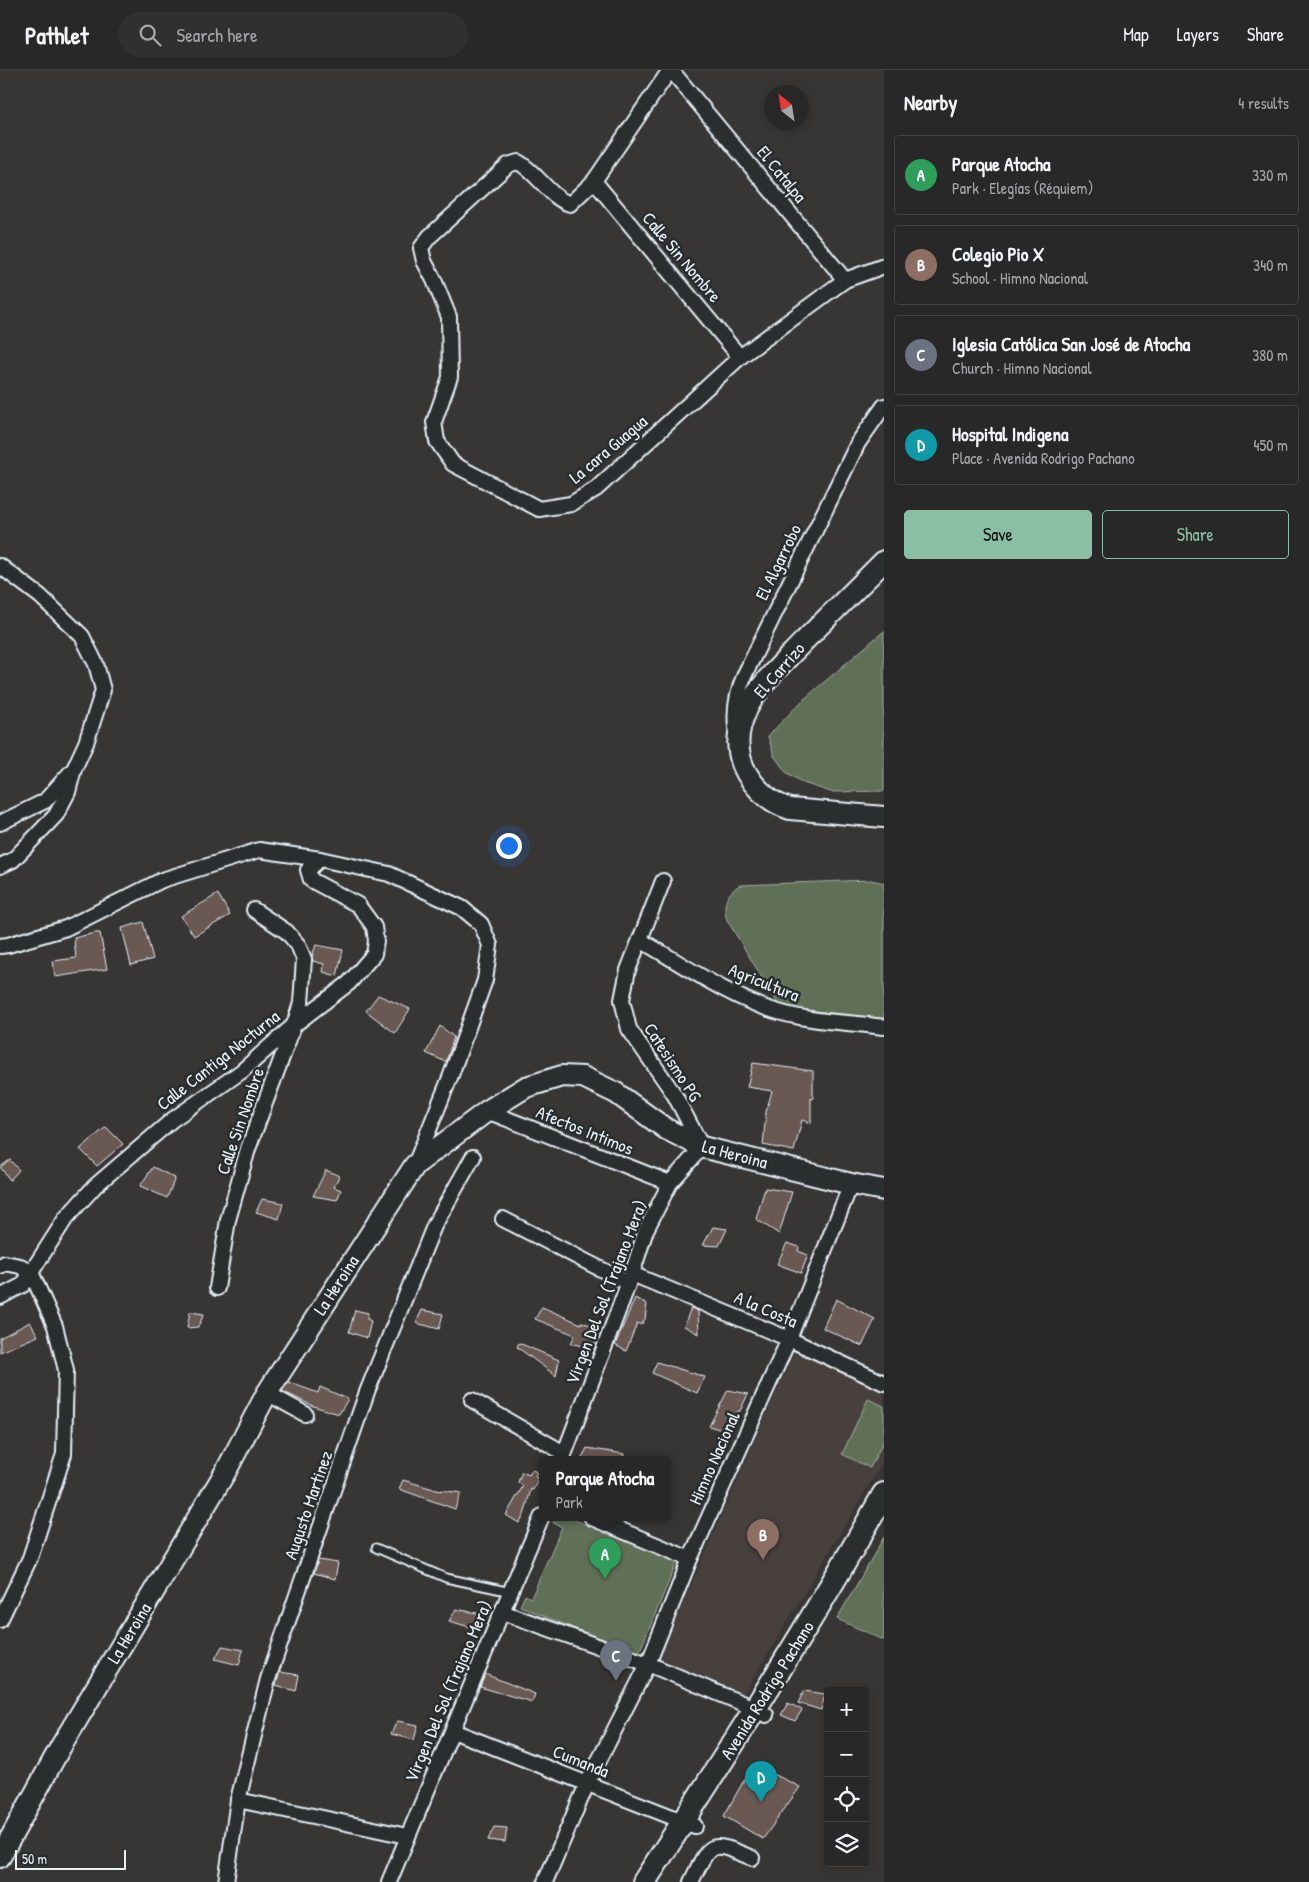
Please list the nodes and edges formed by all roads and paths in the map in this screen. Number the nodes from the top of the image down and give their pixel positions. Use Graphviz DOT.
graph roads {
  1 [pos="671,70"];
  2 [pos="594,181"];
  3 [pos="884,266"];
  4 [pos="845,280"];
  5 [pos="740,357"];
  6 [pos="884,406"];
  7 [pos="884,561"];
  8 [pos="0,566"];
  9 [pos="738,745"];
  10 [pos="74,769"];
  11 [pos="884,817"];
  12 [pos="0,823"];
  13 [pos="320,859"];
  14 [pos="0,866"];
  15 [pos="663,881"];
  16 [pos="254,910"];
  17 [pos="640,940"];
  18 [pos="0,946"];
  19 [pos="294,1025"];
  20 [pos="884,1027"];
  21 [pos="487,1111"];
  22 [pos="702,1148"];
  23 [pos="474,1157"];
  24 [pos="415,1166"];
  25 [pos="670,1183"];
  26 [pos="851,1184"];
  27 [pos="884,1190"];
  28 [pos="503,1219"];
  29 [pos="0,1266"];
  30 [pos="31,1272"];
  31 [pos="630,1278"];
  32 [pos="217,1288"];
  33 [pos="0,1297"];
  34 [pos="788,1339"];
  35 [pos="884,1383"];
  36 [pos="267,1393"];
  37 [pos="472,1400"];
  38 [pos="305,1414"];
  39 [pos="563,1456"];
  40 [pos="884,1494"];
  41 [pos="540,1521"];
  42 [pos="599,1521"];
  43 [pos="884,1522"];
  44 [pos="376,1548"];
  45 [pos="690,1559"];
  46 [pos="511,1592"];
  47 [pos="502,1612"];
  48 [pos="0,1620"];
  49 [pos="648,1664"];
  50 [pos="761,1712"];
  51 [pos="453,1731"];
  52 [pos="587,1784"];
  53 [pos="238,1800"];
  54 [pos="689,1824"];
  55 [pos="407,1836"];
  56 [pos="0,1857"];
  57 [pos="752,1858"];
  58 [pos="226,1882"];
  59 [pos="389,1882"];
  60 [pos="545,1882"];
  61 [pos="644,1882"];
  62 [pos="660,1882"];
  63 [pos="691,1882"];
  1 -- 2 [label="street"];
  1 -- 4 [label="street, El Catalpa"];
  2 -- 5 [label="street, Calle Sin Nombre"];
  2 -- 5 [label="street, La cara Guagua"];
  3 -- 4 [label="street, La cara Guagua"];
  4 -- 5 [label="street, La cara Guagua"];
  6 -- 9 [label="street, El Algarrobo"];
  7 -- 9 [label="street, El Carrizo"];
  8 -- 10 [label="street"];
  9 -- 11 [label="street, El Carrizo"];
  10 -- 12 [label="street"];
  10 -- 14 [label="street"];
  13 -- 18 [label="street"];
  13 -- 19 [label="street, Calle Cantiga Nocturna"];
  13 -- 24 [label="street"];
  15 -- 17 [label="street, Catesismo PG"];
  16 -- 19 [label="street, Calle Sin Nombre"];
  17 -- 20 [label="street, Agricultura"];
  17 -- 22 [label="street, Catesismo PG"];
  19 -- 30 [label="street, Calle Cantiga Nocturna"];
  19 -- 32 [label="street, Calle Sin Nombre"];
  21 -- 22 [label="street, La Heroina"];
  21 -- 24 [label="street, La Heroina"];
  21 -- 25 [label="street, Afectos Intimos"];
  22 -- 25 [label="street, Virgen Del Sol (Trajano Mera)"];
  22 -- 26 [label="street, La Heroina"];
  23 -- 53 [label="street, Augusto Martinez"];
  24 -- 36 [label="street, La Heroina"];
  25 -- 31 [label="street, Virgen Del Sol (Trajano Mera)"];
  26 -- 27 [label="street, La Heroina"];
  26 -- 34 [label="street, Himno Nacional"];
  28 -- 31 [label="street, A la Costa"];
  29 -- 30 [label="street"];
  30 -- 33 [label="street, Calle Cantiga Nocturna"];
  30 -- 48 [label="street"];
  31 -- 34 [label="street, A la Costa"];
  31 -- 39 [label="street, Virgen Del Sol (Trajano Mera)"];
  34 -- 35 [label="street, A la Costa"];
  34 -- 45 [label="street, Himno Nacional"];
  36 -- 38 [label="street"];
  36 -- 56 [label="street, La Heroina"];
  37 -- 39 [label="street"];
  40 -- 50 [label="main road, Avenida Rodrigo Pachano"];
  41 -- 46 [label="street, Virgen Del Sol (Trajano Mera)"];
  42 -- 45 [label="street"];
  43 -- 50 [label="main road, Avenida Rodrigo Pachano"];
  44 -- 46 [label="lane"];
  45 -- 49 [label="street, Himno Nacional"];
  46 -- 47 [label="street, Virgen Del Sol (Trajano Mera)"];
  47 -- 49 [label="street"];
  47 -- 51 [label="street, Virgen Del Sol (Trajano Mera)"];
  49 -- 50 [label="street"];
  49 -- 52 [label="street, Himno Nacional"];
  50 -- 54 [label="main road, Avenida Rodrigo Pachano"];
  51 -- 52 [label="street, Cumanda"];
  51 -- 55 [label="street, Virgen Del Sol (Trajano Mera)"];
  52 -- 54 [label="street, Cumanda"];
  52 -- 60 [label="street, Himno Nacional"];
  53 -- 55 [label="street"];
  53 -- 58 [label="street, Augusto Martinez"];
  54 -- 61 [label="main road, Avenida Rodrigo Pachano"];
  54 -- 62 [label="main road, Avenida Rodrigo Pachano"];
  55 -- 59 [label="street, Virgen Del Sol (Trajano Mera)"];
  57 -- 63 [label="street"];
}
